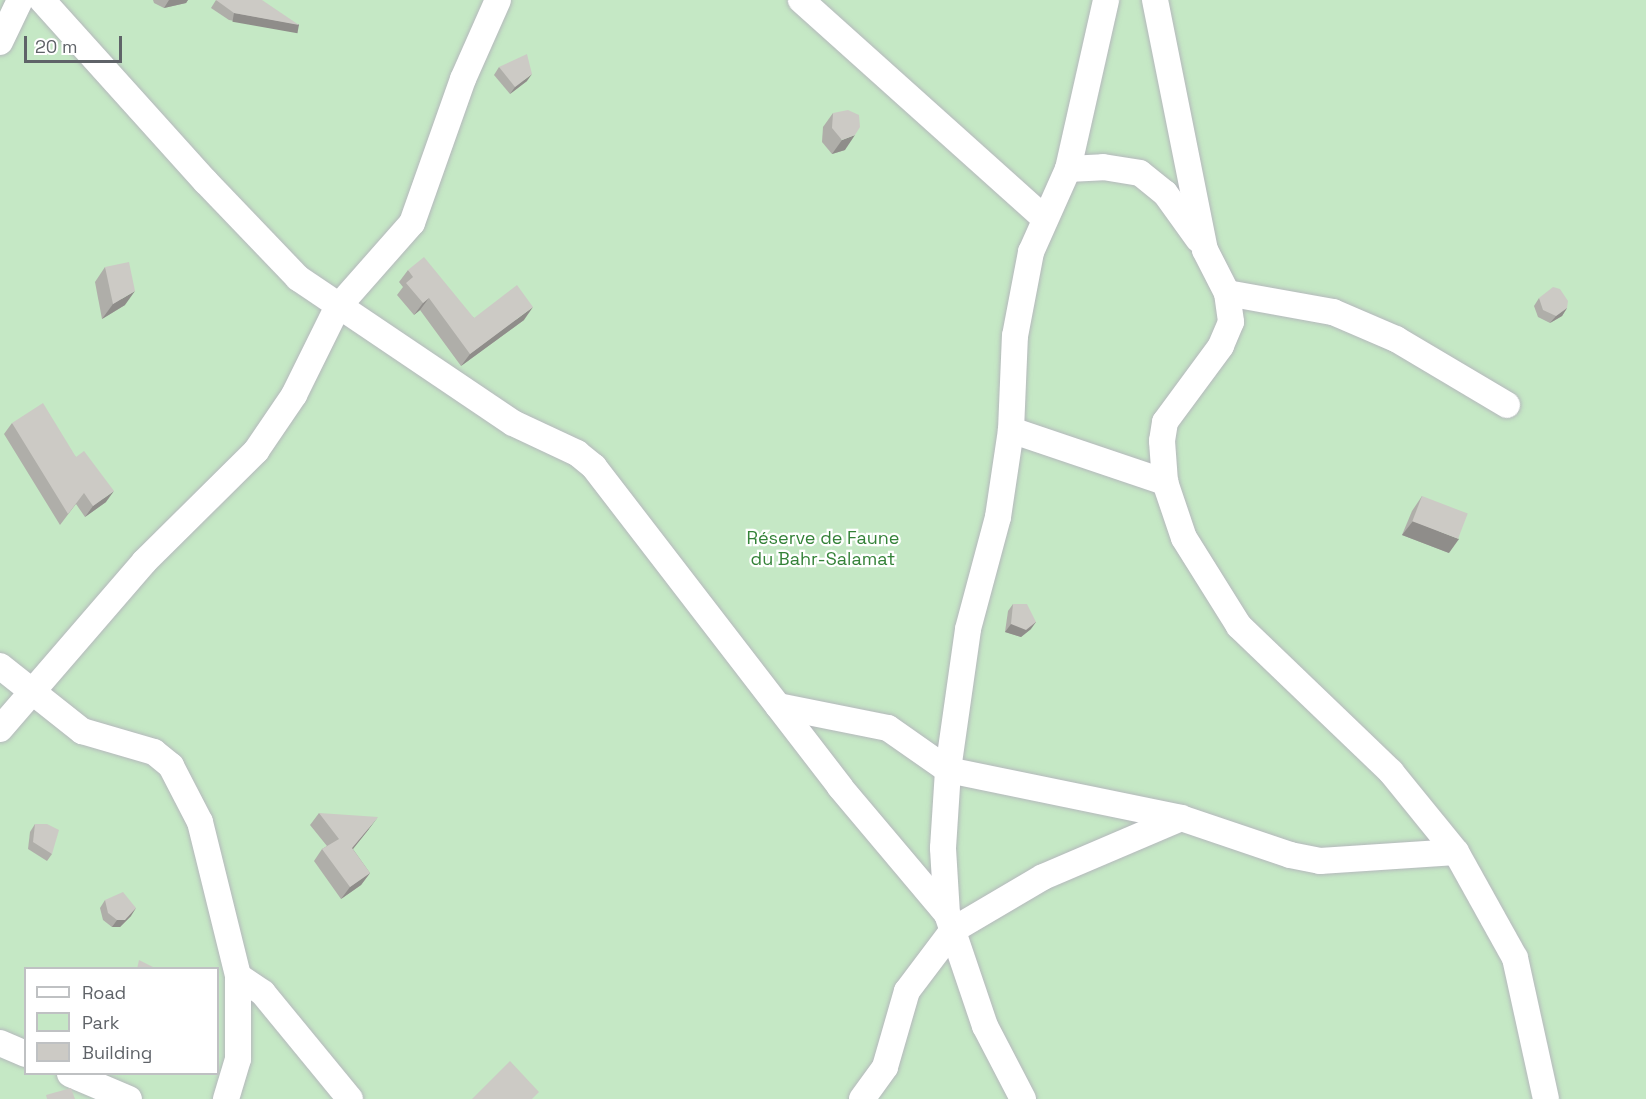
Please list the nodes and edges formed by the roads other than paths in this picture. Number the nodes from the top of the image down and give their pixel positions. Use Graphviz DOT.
graph roads {
  1 [pos="20,0"];
  2 [pos="42,0"];
  3 [pos="498,0"];
  4 [pos="801,0"];
  5 [pos="1106,0"];
  6 [pos="1155,0"];
  7 [pos="0,42"];
  8 [pos="1068,169"];
  9 [pos="1044,218"];
  10 [pos="1205,250"];
  11 [pos="1227,293"];
  12 [pos="337,308"];
  13 [pos="1507,405"];
  14 [pos="1011,430"];
  15 [pos="1165,482"];
  16 [pos="0,666"];
  17 [pos="31,692"];
  18 [pos="777,706"];
  19 [pos="0,729"];
  20 [pos="948,770"];
  21 [pos="1181,819"];
  22 [pos="1456,852"];
  23 [pos="950,922"];
  24 [pos="238,976"];
  25 [pos="0,1043"];
  26 [pos="24,1053"];
  27 [pos="72,1075"];
  28 [pos="129,1099"];
  29 [pos="226,1099"];
  30 [pos="351,1099"];
  31 [pos="862,1099"];
  32 [pos="1023,1099"];
  33 [pos="1546,1099"];
  1 -- 7 [label="street"];
  2 -- 12 [label="street"];
  3 -- 12 [label="street"];
  4 -- 9 [label="street"];
  5 -- 8 [label="street"];
  6 -- 10 [label="street"];
  8 -- 9 [label="street"];
  8 -- 10 [label="street"];
  9 -- 14 [label="street"];
  10 -- 11 [label="street"];
  11 -- 13 [label="street"];
  11 -- 15 [label="street"];
  12 -- 17 [label="street"];
  12 -- 18 [label="street"];
  14 -- 15 [label="street"];
  14 -- 20 [label="street"];
  15 -- 22 [label="street"];
  16 -- 17 [label="street"];
  17 -- 19 [label="street"];
  17 -- 24 [label="street"];
  18 -- 20 [label="street"];
  18 -- 23 [label="street"];
  20 -- 21 [label="street"];
  20 -- 23 [label="street"];
  21 -- 22 [label="street"];
  21 -- 23 [label="street"];
  22 -- 33 [label="street"];
  23 -- 31 [label="street"];
  23 -- 32 [label="street"];
  24 -- 29 [label="street"];
  24 -- 30 [label="street"];
  25 -- 26 [label="street"];
  27 -- 28 [label="street"];
}
